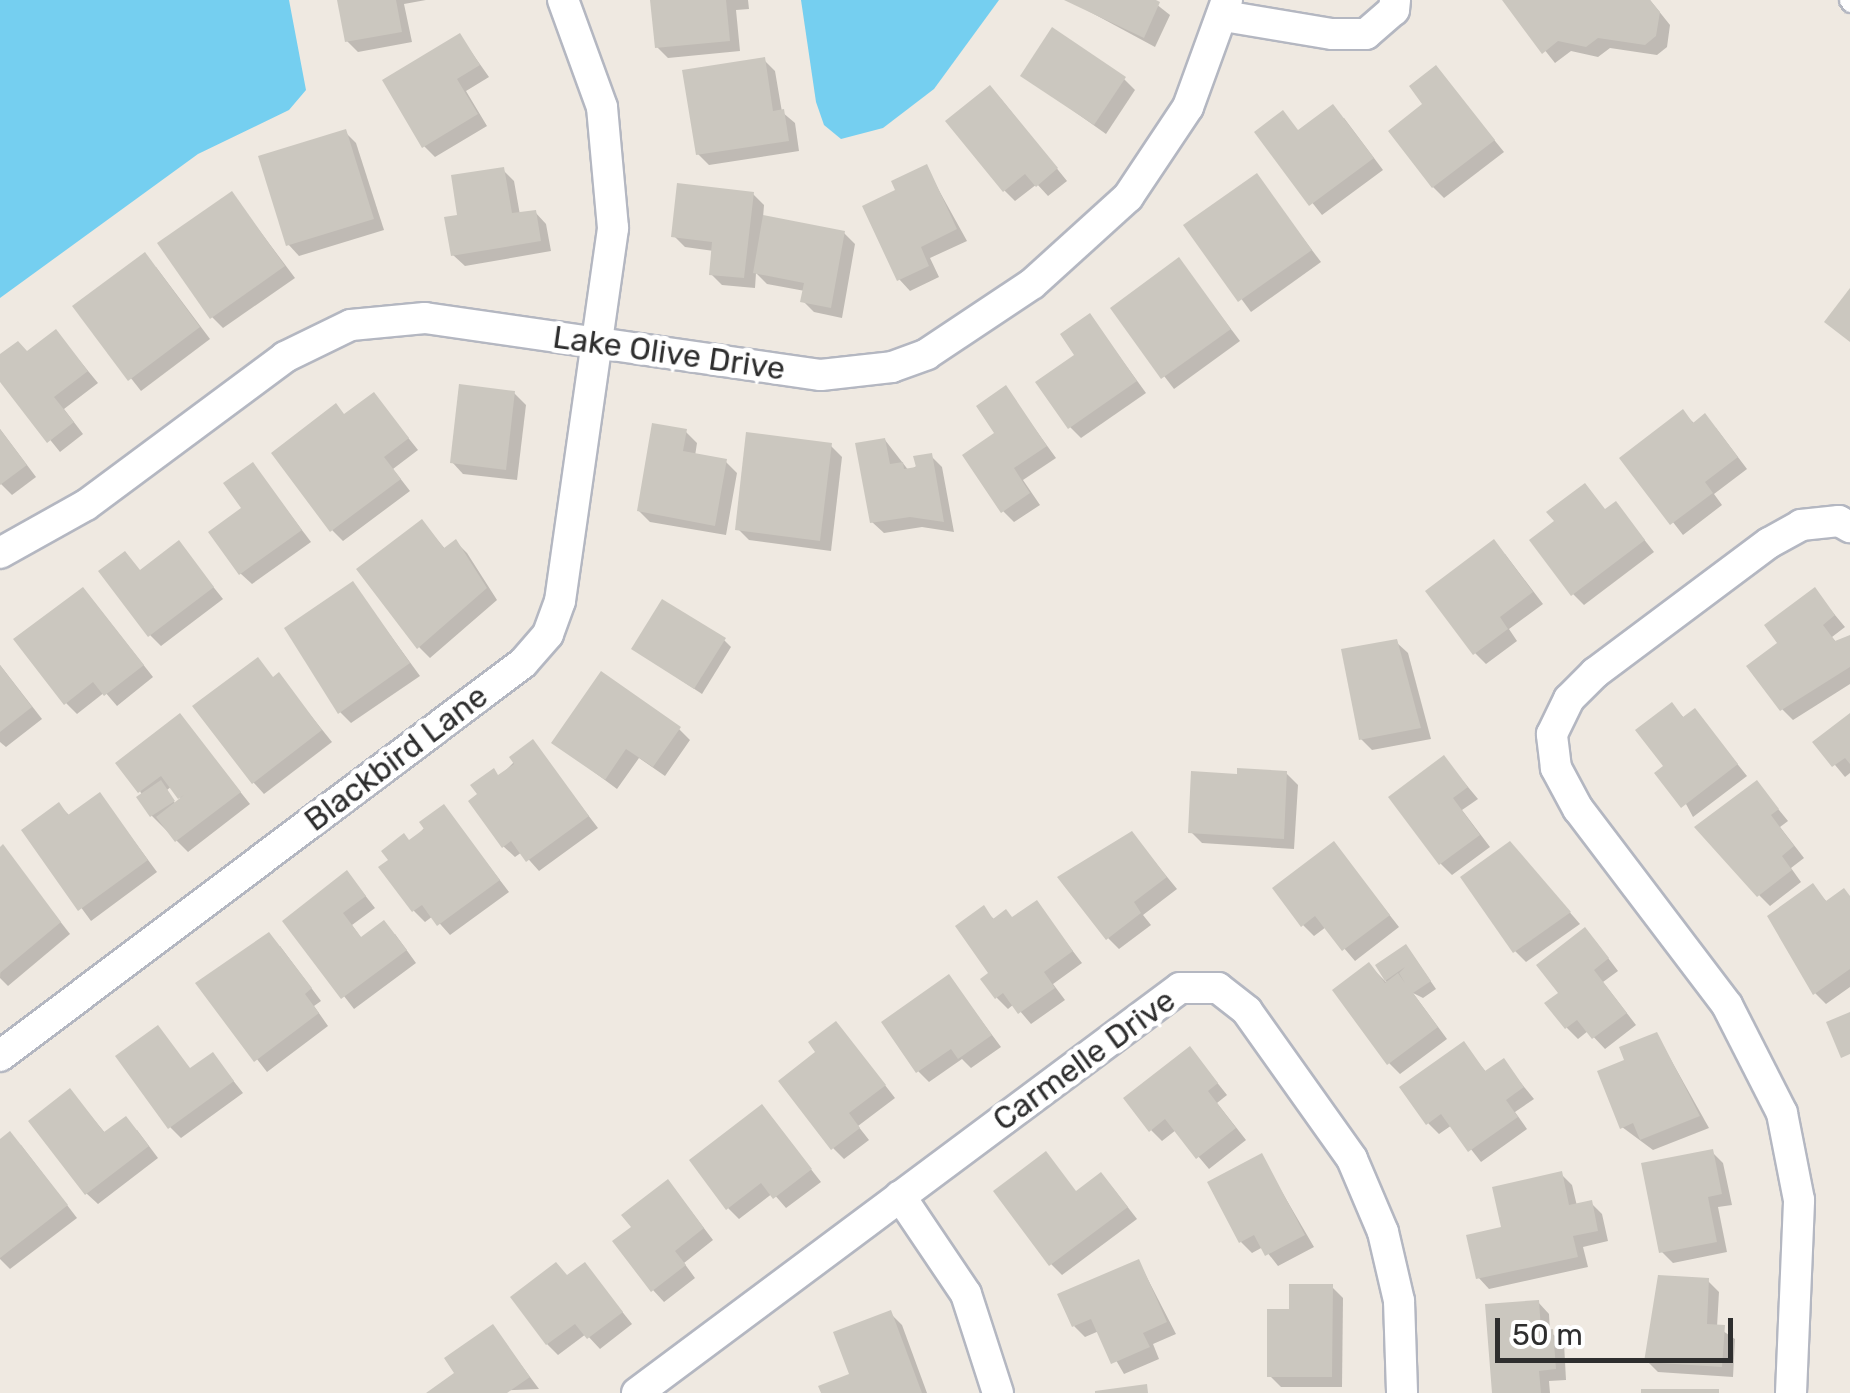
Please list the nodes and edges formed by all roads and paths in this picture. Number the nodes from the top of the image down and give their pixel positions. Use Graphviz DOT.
graph roads {
  1 [pos="563,0"];
  2 [pos="1396,0"];
  3 [pos="1226,8"];
  4 [pos="599,342"];
  5 [pos="1850,526"];
  6 [pos="0,553"];
  7 [pos="0,1056"];
  8 [pos="900,1196"];
  9 [pos="637,1393"];
  10 [pos="998,1393"];
  11 [pos="1402,1393"];
  12 [pos="1791,1393"];
  1 -- 4 [label="street, Blackbird Lane"];
  2 -- 3 [label="street"];
  3 -- 4 [label="street, Lake Olive Drive"];
  4 -- 6 [label="street, Lake Olive Drive"];
  4 -- 7 [label="street, Blackbird Lane"];
  5 -- 12 [label="street"];
  8 -- 9 [label="street, Carmelle Drive"];
  8 -- 10 [label="street"];
  8 -- 11 [label="street, Carmelle Drive"];
}
